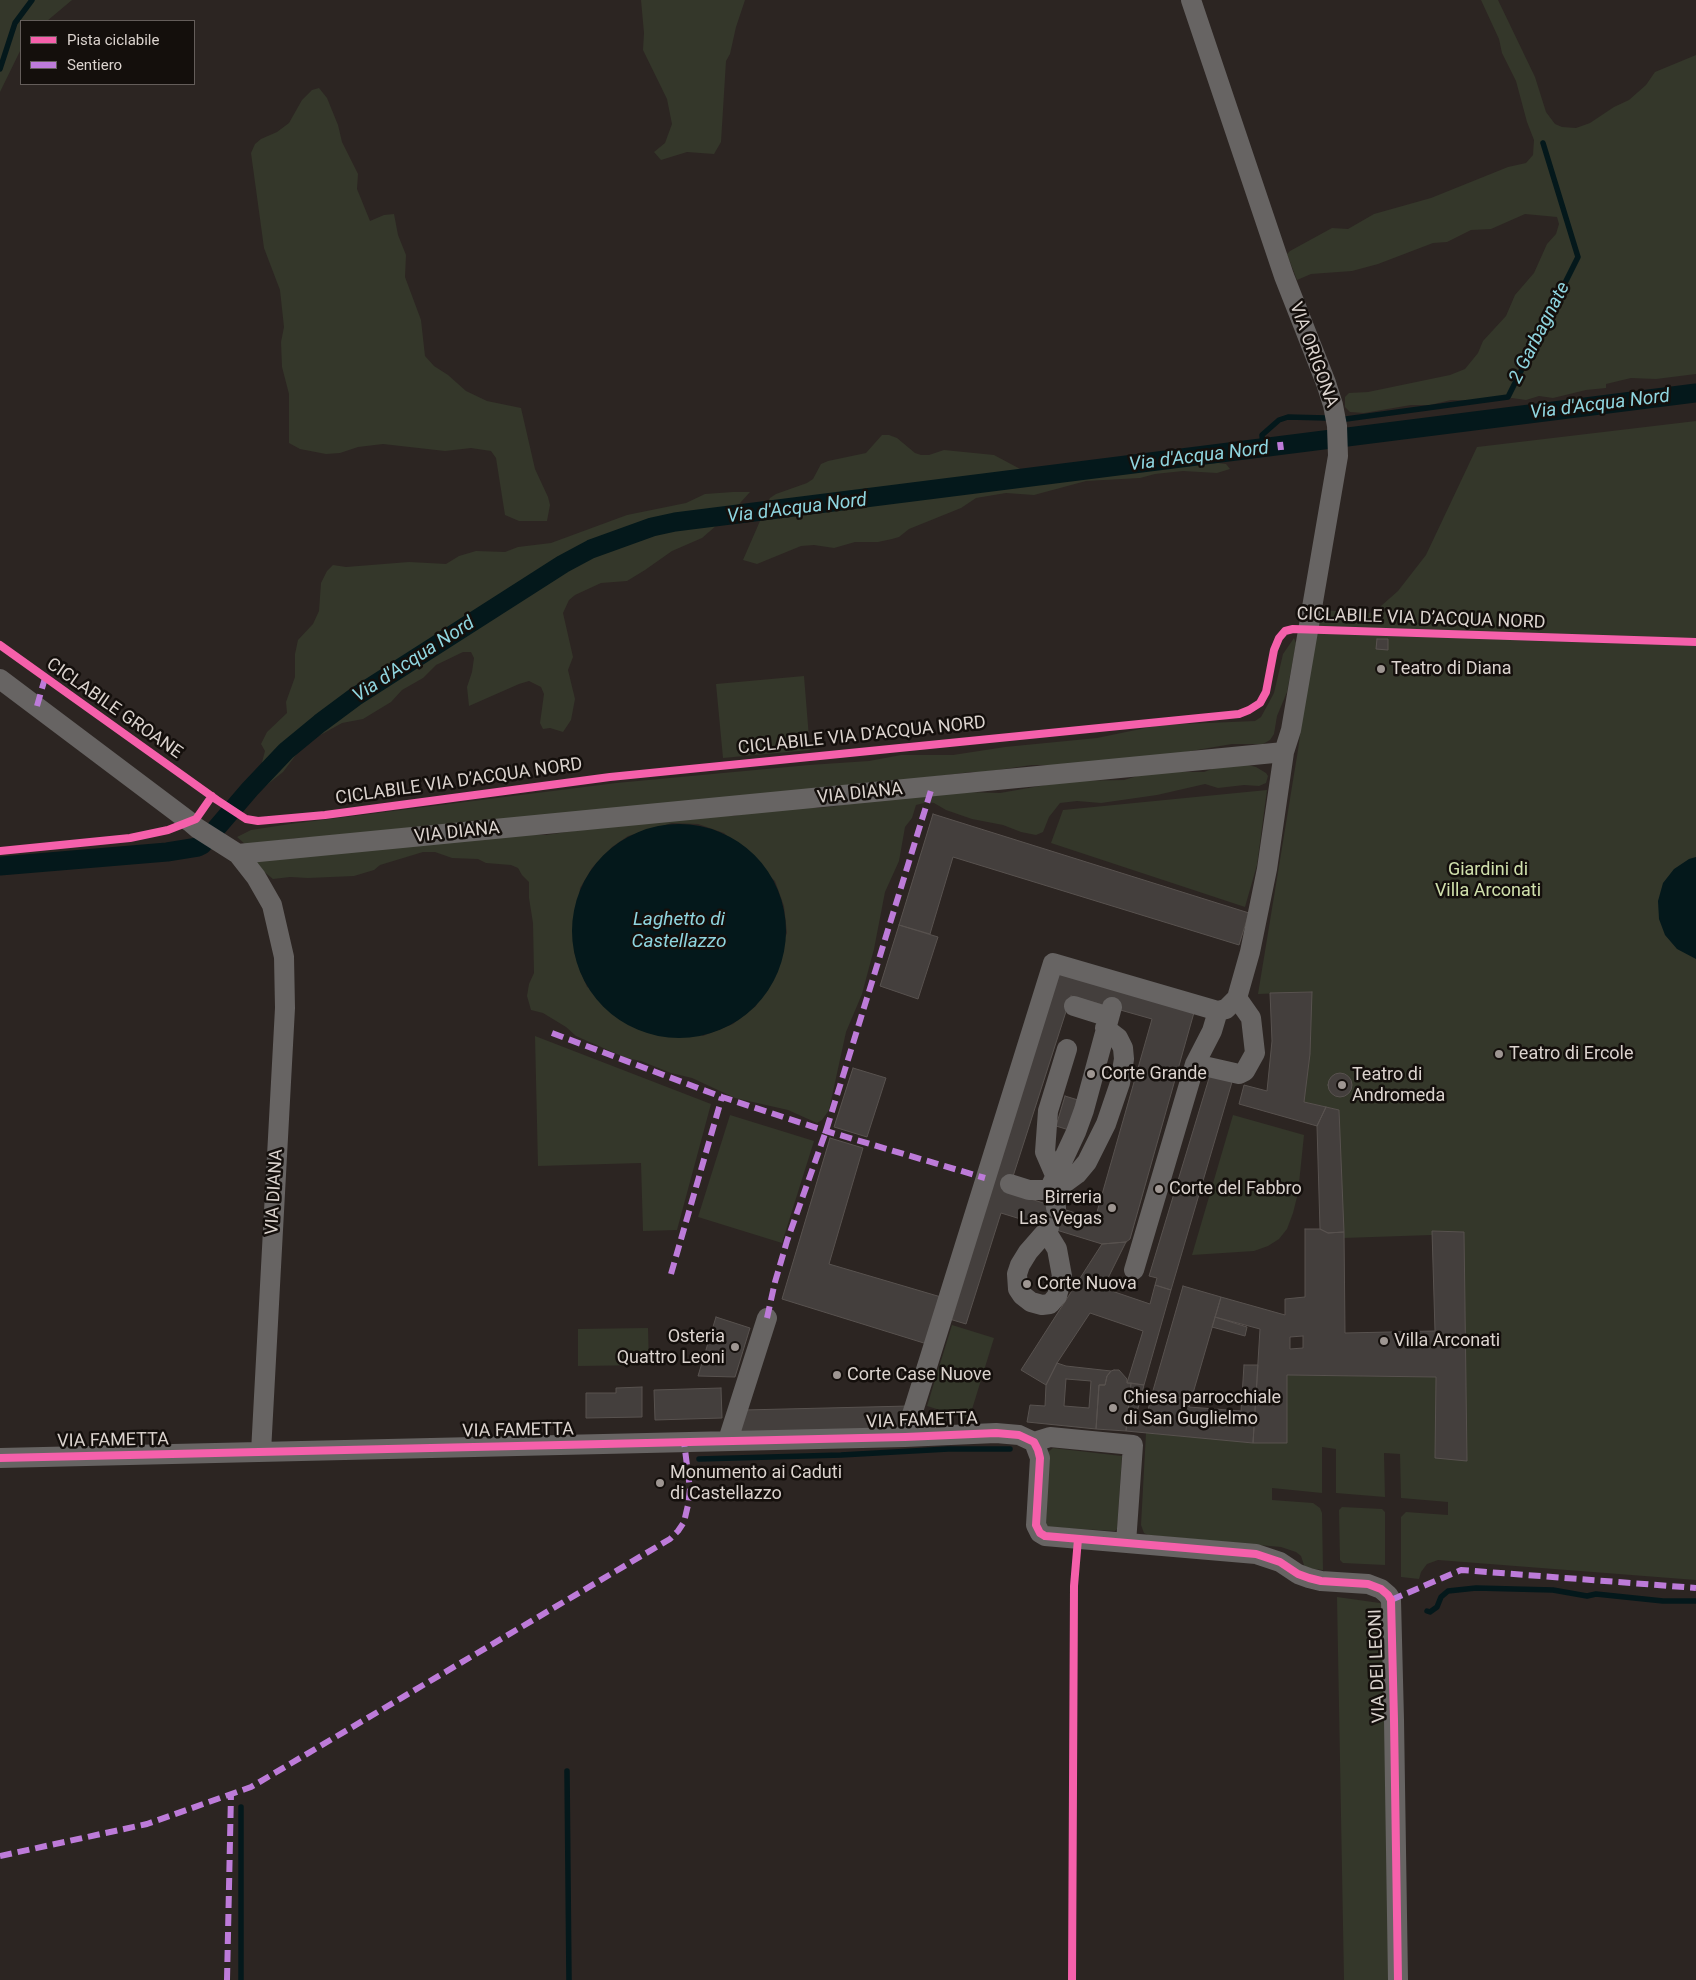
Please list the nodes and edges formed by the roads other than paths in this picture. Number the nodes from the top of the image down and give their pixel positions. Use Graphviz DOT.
graph roads {
  1 [pos="1191,0"];
  2 [pos="0,679"];
  3 [pos="1284,752"];
  4 [pos="238,854"];
  5 [pos="1237,998"];
  6 [pos="1074,1006"];
  7 [pos="1218,1011"];
  8 [pos="1109,1017"];
  9 [pos="1067,1048"];
  10 [pos="1195,1064"];
  11 [pos="1084,1110"];
  12 [pos="1106,1124"];
  13 [pos="1010,1184"];
  14 [pos="1053,1191"];
  15 [pos="1134,1270"];
  16 [pos="767,1318"];
  17 [pos="906,1437"];
  18 [pos="728,1440"];
  19 [pos="1034,1442"];
  20 [pos="261,1452"];
  21 [pos="0,1458"];
  22 [pos="1126,1543"];
  23 [pos="1398,1980"];
  1 -- 3 [label="street, VIA ORIGONA"];
  2 -- 4 [label="street"];
  3 -- 4 [label="street, VIA DIANA"];
  3 -- 5 [label="street, VIA ORIGONA"];
  4 -- 20 [label="street, VIA DIANA"];
  5 -- 7 [label="street"];
  5 -- 10 [label="street"];
  6 -- 8 [label="street"];
  7 -- 10 [label="street"];
  7 -- 17 [label="street"];
  8 -- 11 [label="street"];
  8 -- 12 [label="street"];
  9 -- 14 [label="street"];
  10 -- 15 [label="street"];
  11 -- 12 [label="street"];
  11 -- 14 [label="street"];
  12 -- 14 [label="street"];
  13 -- 14 [label="street"];
  16 -- 18 [label="street"];
  17 -- 18 [label="street, VIA FAMETTA"];
  17 -- 19 [label="street, VIA FAMETTA"];
  18 -- 20 [label="street, VIA FAMETTA"];
  19 -- 22 [label="street, VIA DEI LEONI"];
  19 -- 22 [label="street"];
  20 -- 21 [label="street, VIA FAMETTA"];
  22 -- 23 [label="street, VIA DEI LEONI"];
}
